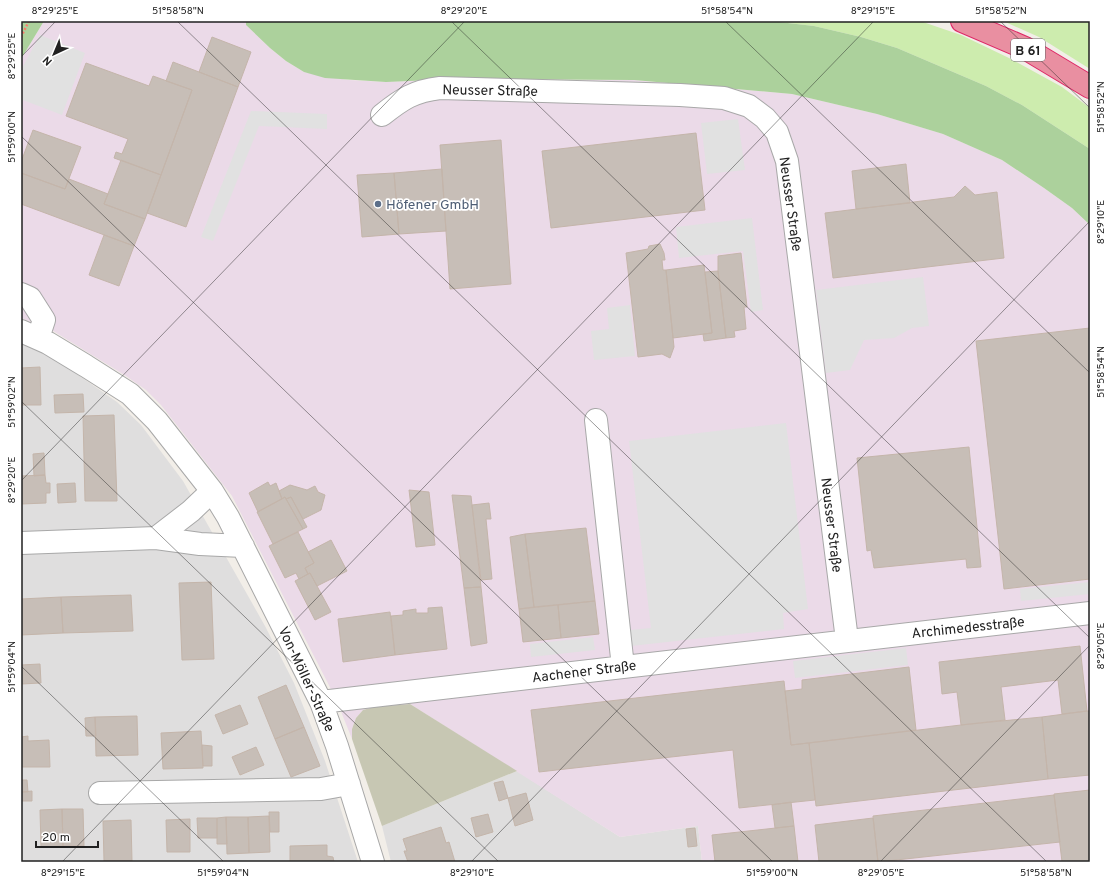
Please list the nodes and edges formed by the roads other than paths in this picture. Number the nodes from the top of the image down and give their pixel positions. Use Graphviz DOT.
graph roads {
  1 [pos="962,21"];
  2 [pos="1090,88"];
  3 [pos="382,115"];
  4 [pos="21,294"];
  5 [pos="29,334"];
  6 [pos="596,420"];
  7 [pos="212,490"];
  8 [pos="156,538"];
  9 [pos="21,543"];
  10 [pos="243,546"];
  11 [pos="1090,612"];
  12 [pos="847,640"];
  13 [pos="623,667"];
  14 [pos="321,702"];
  15 [pos="349,784"];
  16 [pos="100,793"];
  17 [pos="373,862"];
  1 -- 2 [label="highway, B 61"];
  3 -- 12 [label="street, Neusser Straße"];
  4 -- 5 [label="street"];
  5 -- 7 [label="street, Von-Möller-Straße"];
  6 -- 13 [label="street"];
  7 -- 8 [label="street"];
  7 -- 10 [label="street, Von-Möller-Straße"];
  8 -- 9 [label="street"];
  8 -- 10 [label="street"];
  10 -- 14 [label="street, Von-Möller-Straße"];
  11 -- 12 [label="street, Archimedesstraße"];
  12 -- 13 [label="street, Aachener Straße"];
  13 -- 14 [label="street, Aachener Straße"];
  14 -- 15 [label="street, Von-Möller-Straße"];
  15 -- 16 [label="street"];
  15 -- 17 [label="street, Von-Möller-Straße"];
}
